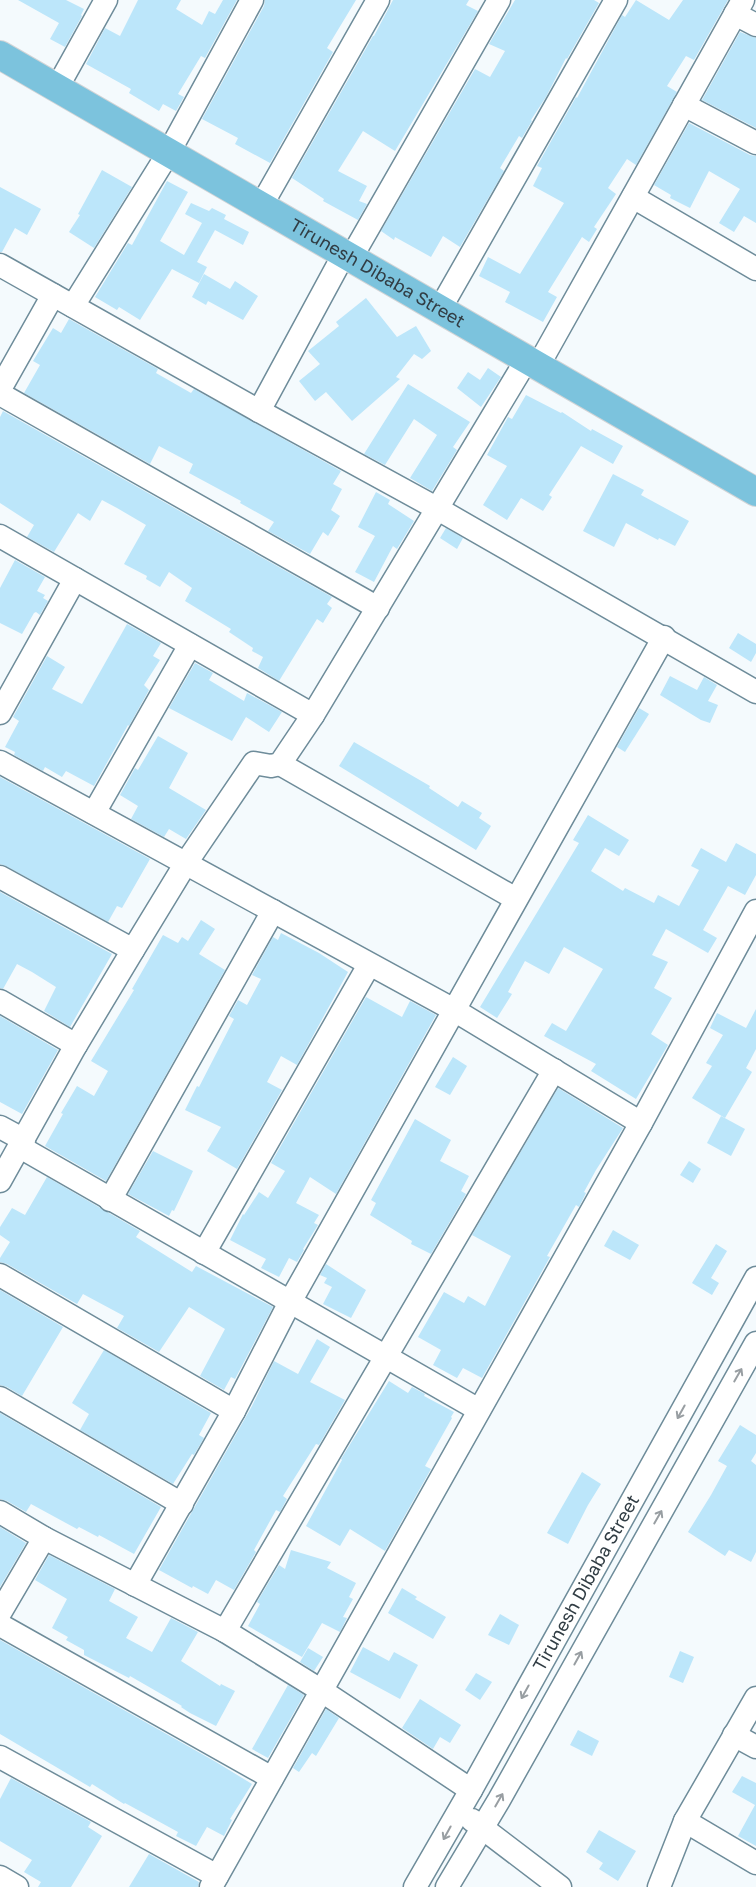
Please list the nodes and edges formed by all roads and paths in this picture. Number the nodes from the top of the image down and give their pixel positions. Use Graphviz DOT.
graph roads {
  1 [pos="106,0"];
  2 [pos="252,0"];
  3 [pos="378,0"];
  4 [pos="499,0"];
  5 [pos="616,0"];
  6 [pos="739,7"];
  7 [pos="756,25"];
  8 [pos="0,55"];
  9 [pos="57,88"];
  10 [pos="684,105"];
  11 [pos="756,143"];
  12 [pos="169,152"];
  13 [pos="633,197"];
  14 [pos="261,206"];
  15 [pos="348,256"];
  16 [pos="0,265"];
  17 [pos="756,269"];
  18 [pos="53,295"];
  19 [pos="73,306"];
  20 [pos="440,309"];
  21 [pos="532,363"];
  22 [pos="0,389"];
  23 [pos="0,394"];
  24 [pos="259,410"];
  25 [pos="756,492"];
  26 [pos="438,509"];
  27 [pos="0,536"];
  28 [pos="75,579"];
  29 [pos="378,608"];
  30 [pos="664,638"];
  31 [pos="190,645"];
  32 [pos="756,692"];
  33 [pos="0,713"];
  34 [pos="313,715"];
  35 [pos="0,762"];
  36 [pos="280,764"];
  37 [pos="94,813"];
  38 [pos="186,863"];
  39 [pos="0,877"];
  40 [pos="516,899"];
  41 [pos="273,911"];
  42 [pos="756,912"];
  43 [pos="133,950"];
  44 [pos="369,965"];
  45 [pos="0,1001"];
  46 [pos="454,1010"];
  47 [pos="76,1045"];
  48 [pos="554,1070"];
  49 [pos="640,1123"];
  50 [pos="0,1127"];
  51 [pos="22,1144"];
  52 [pos="0,1181"];
  53 [pos="110,1200"];
  54 [pos="204,1253"];
  55 [pos="0,1275"];
  56 [pos="756,1278"];
  57 [pos="290,1302"];
  58 [pos="726,1332"];
  59 [pos="755,1347"];
  60 [pos="386,1357"];
  61 [pos="0,1398"];
  62 [pos="479,1410"];
  63 [pos="234,1411"];
  64 [pos="182,1504"];
  65 [pos="0,1512"];
  66 [pos="44,1538"];
  67 [pos="135,1585"];
  68 [pos="0,1613"];
  69 [pos="0,1625"];
  70 [pos="225,1631"];
  71 [pos="322,1691"];
  72 [pos="756,1698"];
  73 [pos="734,1735"];
  74 [pos="756,1747"];
  75 [pos="0,1757"];
  76 [pos="272,1778"];
  77 [pos="471,1790"];
  78 [pos="459,1811"];
  79 [pos="685,1821"];
  80 [pos="483,1828"];
  81 [pos="756,1863"];
  82 [pos="0,1877"];
  83 [pos="214,1881"];
  84 [pos="17,1887"];
  85 [pos="415,1887"];
  86 [pos="446,1887"];
  87 [pos="560,1887"];
  88 [pos="659,1887"];
  1 -- 9 [label="street"];
  2 -- 12 [label="street"];
  3 -- 14 [label="street"];
  4 -- 15 [label="street"];
  5 -- 20 [label="street"];
  6 -- 7 [label="street"];
  6 -- 10 [label="street"];
  8 -- 9 [label="main road, Tirunesh Dibaba Street"];
  9 -- 12 [label="main road, Tirunesh Dibaba Street"];
  10 -- 11 [label="street"];
  10 -- 13 [label="street"];
  12 -- 14 [label="main road, Tirunesh Dibaba Street"];
  12 -- 19 [label="street"];
  13 -- 17 [label="street"];
  13 -- 21 [label="street"];
  14 -- 15 [label="main road, Tirunesh Dibaba Street"];
  15 -- 20 [label="main road, Tirunesh Dibaba Street"];
  15 -- 24 [label="street"];
  16 -- 18 [label="street"];
  18 -- 19 [label="street"];
  18 -- 22 [label="street"];
  19 -- 24 [label="street"];
  20 -- 21 [label="main road, Tirunesh Dibaba Street"];
  21 -- 25 [label="main road, Tirunesh Dibaba Street"];
  21 -- 26 [label="street"];
  23 -- 29 [label="street"];
  24 -- 26 [label="street"];
  26 -- 29 [label="street"];
  26 -- 30 [label="street"];
  27 -- 28 [label="street"];
  28 -- 31 [label="street"];
  28 -- 33 [label="street"];
  29 -- 34 [label="street"];
  30 -- 32 [label="street"];
  30 -- 40 [label="street"];
  31 -- 34 [label="street"];
  31 -- 37 [label="street"];
  34 -- 36 [label="street"];
  35 -- 37 [label="street"];
  36 -- 38 [label="street"];
  36 -- 40 [label="street"];
  37 -- 38 [label="street"];
  38 -- 41 [label="street"];
  38 -- 43 [label="street"];
  39 -- 43 [label="street"];
  40 -- 46 [label="street"];
  41 -- 44 [label="street"];
  41 -- 53 [label="street"];
  42 -- 49 [label="street"];
  43 -- 47 [label="street"];
  44 -- 46 [label="street"];
  44 -- 54 [label="street"];
  45 -- 47 [label="street"];
  46 -- 48 [label="street"];
  46 -- 57 [label="street"];
  47 -- 51 [label="street"];
  48 -- 49 [label="street"];
  48 -- 60 [label="street"];
  49 -- 62 [label="street"];
  50 -- 51 [label="street"];
  51 -- 52 [label="street"];
  51 -- 53 [label="street"];
  53 -- 54 [label="street"];
  54 -- 57 [label="street"];
  55 -- 63 [label="street"];
  56 -- 58 [label="street, Tirunesh Dibaba Street"];
  57 -- 60 [label="street"];
  57 -- 63 [label="street"];
  58 -- 59 [label="street"];
  58 -- 77 [label="street, Tirunesh Dibaba Street, one-way"];
  80 -- 59 [label="street, Tirunesh Dibaba Street, one-way"];
  60 -- 62 [label="street"];
  60 -- 70 [label="street"];
  61 -- 64 [label="street"];
  62 -- 71 [label="street"];
  63 -- 64 [label="street"];
  64 -- 67 [label="street"];
  65 -- 66 [label="street"];
  66 -- 67 [label="street"];
  66 -- 68 [label="street"];
  67 -- 70 [label="street"];
  69 -- 76 [label="street"];
  70 -- 71 [label="street"];
  71 -- 76 [label="street"];
  71 -- 77 [label="street"];
  72 -- 73 [label="street"];
  73 -- 74 [label="street"];
  73 -- 79 [label="street"];
  75 -- 83 [label="street"];
  76 -- 83 [label="street"];
  77 -- 78 [label="street, Tirunesh Dibaba Street"];
  78 -- 80 [label="street"];
  78 -- 85 [label="street, Tirunesh Dibaba Street, one-way"];
  79 -- 81 [label="street"];
  79 -- 88 [label="street"];
  80 -- 86 [label="street, Tirunesh Dibaba Street"];
  80 -- 87 [label="street"];
  82 -- 84 [label="street"];
}
